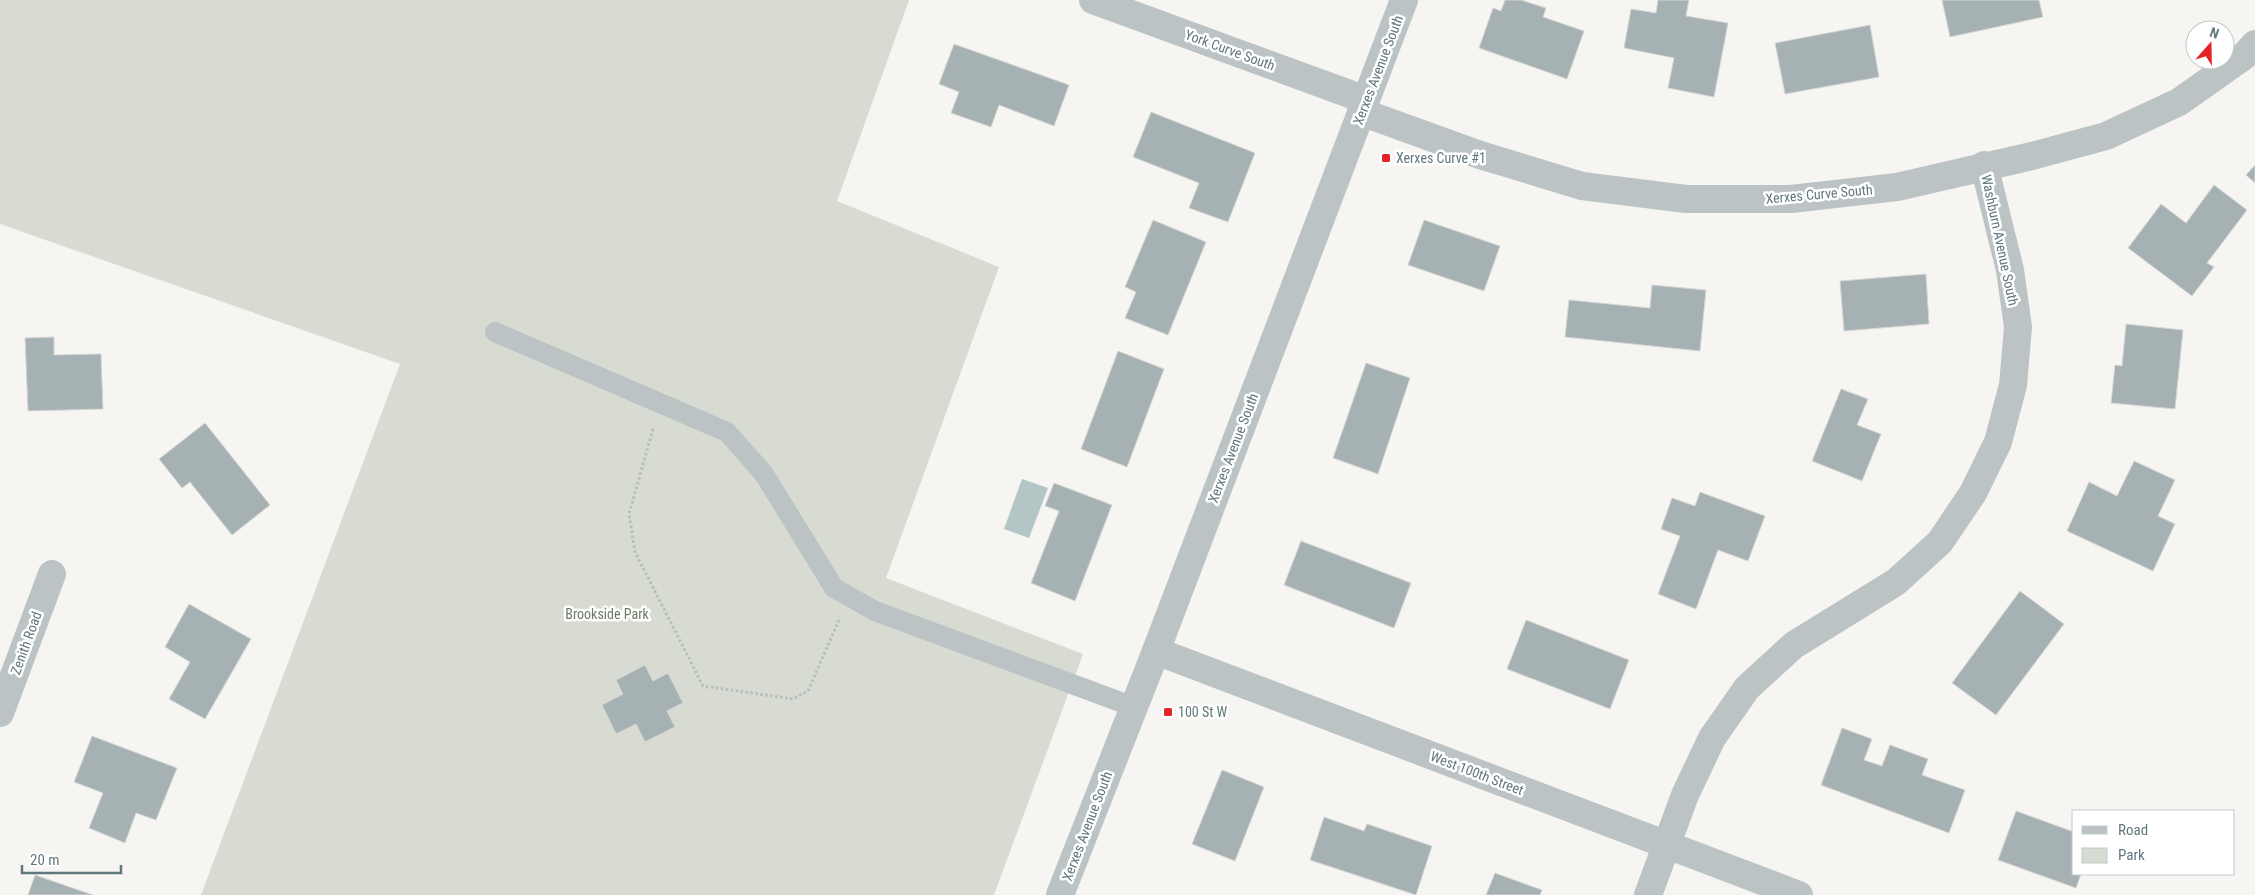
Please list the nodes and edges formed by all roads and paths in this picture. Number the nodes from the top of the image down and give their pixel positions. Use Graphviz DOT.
graph roads {
  1 [pos="1093,0"];
  2 [pos="1404,0"];
  3 [pos="2255,44"];
  4 [pos="1364,106"];
  5 [pos="1984,165"];
  6 [pos="495,332"];
  7 [pos="661,404"];
  8 [pos="52,574"];
  9 [pos="849,597"];
  10 [pos="1156,652"];
  11 [pos="1134,707"];
  12 [pos="0,713"];
  13 [pos="1666,845"];
  14 [pos="1060,895"];
  15 [pos="1648,895"];
  16 [pos="1799,895"];
  1 -- 4 [label="street, York Curve South"];
  2 -- 4 [label="street, Xerxes Avenue South"];
  3 -- 5 [label="street, Xerxes Curve South"];
  4 -- 5 [label="street, Xerxes Curve South"];
  4 -- 10 [label="street, Xerxes Avenue South"];
  5 -- 13 [label="street, Washburn Avenue South"];
  6 -- 7 [label="lane"];
  7 -- 9 [label="lane"];
  7 -- 9 [label="path"];
  8 -- 12 [label="street, Zenith Road"];
  9 -- 11 [label="lane"];
  10 -- 11 [label="street, Xerxes Avenue South"];
  10 -- 13 [label="street, West 100th Street"];
  11 -- 14 [label="street, Xerxes Avenue South"];
  13 -- 15 [label="street, Washburn Avenue South"];
  13 -- 16 [label="street, West 100th Street"];
}
